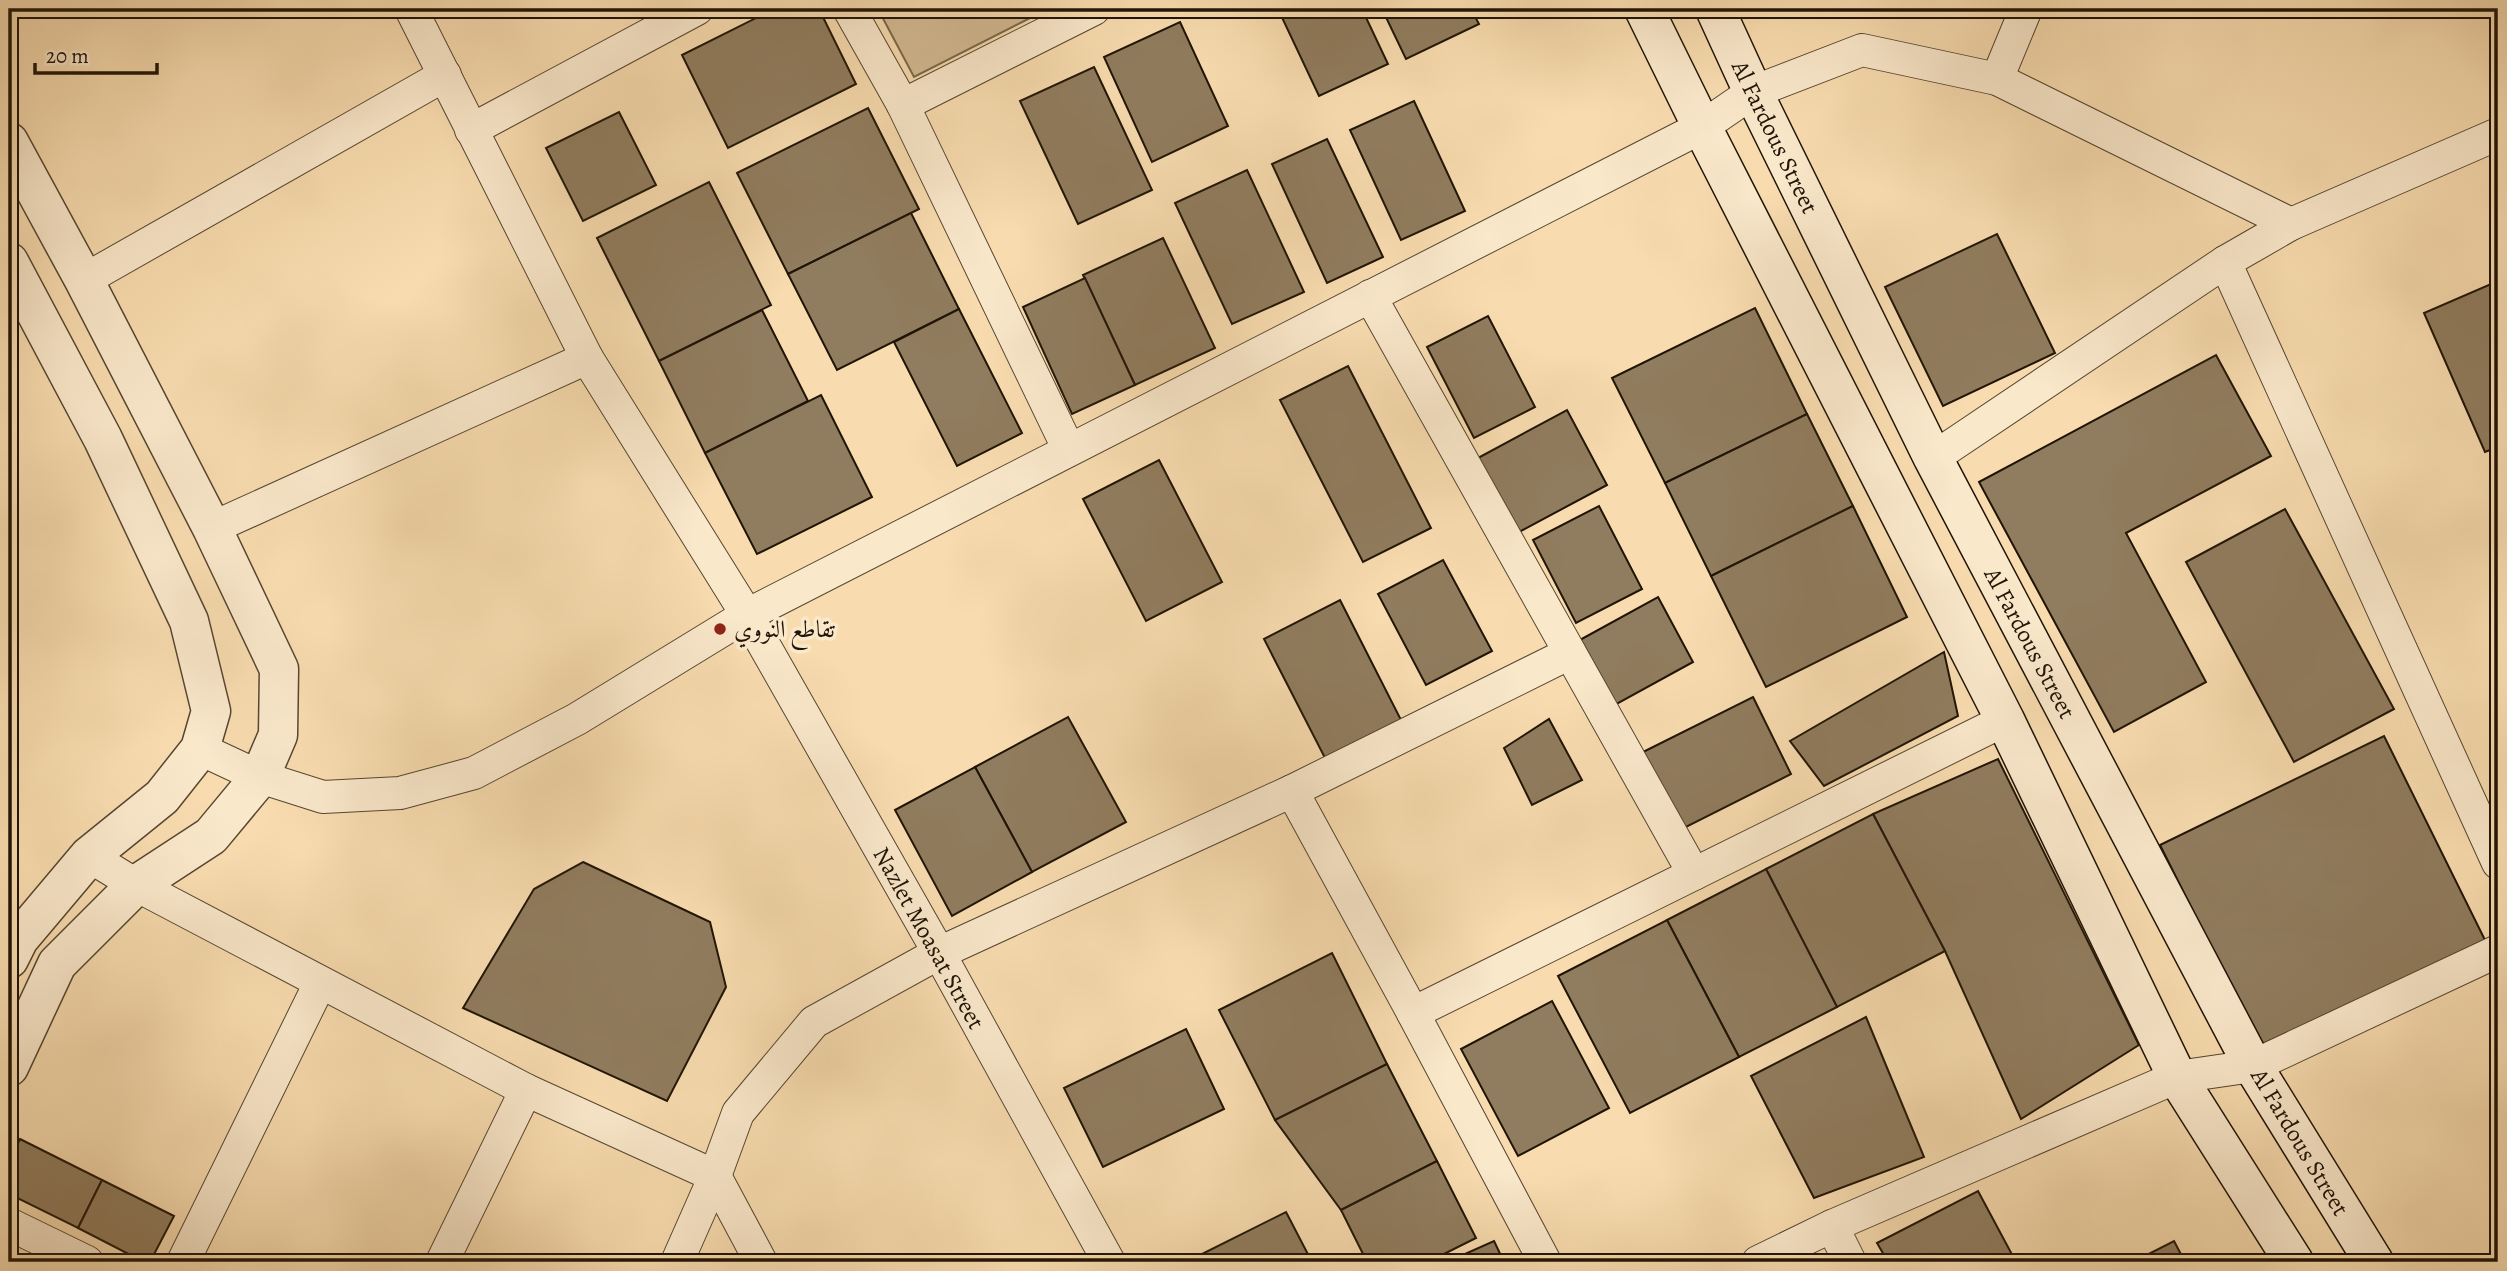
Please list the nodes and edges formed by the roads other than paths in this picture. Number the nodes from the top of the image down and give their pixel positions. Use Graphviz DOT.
graph roads {
  1 [pos="411,9"];
  2 [pos="697,9"];
  3 [pos="849,9"];
  4 [pos="1094,9"];
  5 [pos="1644,9"];
  6 [pos="1715,9"];
  7 [pos="2026,9"];
  8 [pos="445,75"];
  9 [pos="1997,79"];
  10 [pos="1752,92"];
  11 [pos="903,105"];
  12 [pos="1702,127"];
  13 [pos="471,130"];
  14 [pos="2498,134"];
  15 [pos="9,142"];
  16 [pos="2291,224"];
  17 [pos="9,261"];
  18 [pos="2225,262"];
  19 [pos="84,280"];
  20 [pos="1370,296"];
  21 [pos="587,358"];
  22 [pos="1069,450"];
  23 [pos="1933,458"];
  24 [pos="212,528"];
  25 [pos="747,615"];
  26 [pos="1570,653"];
  27 [pos="2005,720"];
  28 [pos="200,749"];
  29 [pos="260,777"];
  30 [pos="1292,791"];
  31 [pos="89,856"];
  32 [pos="2498,863"];
  33 [pos="1694,874"];
  34 [pos="136,885"];
  35 [pos="12,944"];
  36 [pos="2498,951"];
  37 [pos="939,953"];
  38 [pos="57,964"];
  39 [pos="320,983"];
  40 [pos="1413,1013"];
  41 [pos="2253,1066"];
  42 [pos="9,1068"];
  43 [pos="2177,1077"];
  44 [pos="526,1090"];
  45 [pos="715,1176"];
  46 [pos="9,1224"];
  47 [pos="1832,1226"];
  48 [pos="87,1262"];
  49 [pos="183,1262"];
  50 [pos="442,1262"];
  51 [pos="677,1262"];
  52 [pos="761,1262"];
  53 [pos="1109,1262"];
  54 [pos="1545,1262"];
  55 [pos="1758,1262"];
  56 [pos="1850,1262"];
  57 [pos="2294,1262"];
  58 [pos="2374,1262"];
  1 -- 8 [label="street, Nazlet Moasat Street"];
  2 -- 13 [label="street"];
  3 -- 11 [label="street"];
  4 -- 11 [label="street"];
  5 -- 12 [label="main road"];
  6 -- 10 [label="main road, Al Fardous Street"];
  7 -- 9 [label="street"];
  8 -- 13 [label="street, Nazlet Moasat Street"];
  8 -- 19 [label="street"];
  9 -- 10 [label="street"];
  9 -- 16 [label="street"];
  10 -- 12 [label="street"];
  10 -- 23 [label="main road, Al Fardous Street"];
  11 -- 22 [label="street"];
  12 -- 20 [label="street"];
  12 -- 27 [label="main road"];
  13 -- 21 [label="street, Nazlet Moasat Street"];
  14 -- 16 [label="street"];
  15 -- 19 [label="main road"];
  16 -- 18 [label="street"];
  17 -- 28 [label="main road"];
  18 -- 23 [label="street"];
  18 -- 32 [label="street"];
  19 -- 24 [label="main road"];
  20 -- 22 [label="street"];
  20 -- 26 [label="street"];
  21 -- 24 [label="street"];
  21 -- 25 [label="street, Nazlet Moasat Street"];
  22 -- 25 [label="street"];
  23 -- 41 [label="main road, Al Fardous Street"];
  24 -- 29 [label="main road"];
  25 -- 29 [label="street"];
  25 -- 37 [label="street, Nazlet Moasat Street"];
  26 -- 30 [label="street"];
  26 -- 33 [label="street"];
  27 -- 33 [label="street"];
  27 -- 43 [label="main road"];
  28 -- 29 [label="street"];
  28 -- 31 [label="main road"];
  29 -- 34 [label="main road"];
  30 -- 37 [label="street"];
  30 -- 40 [label="street"];
  31 -- 34 [label="street"];
  31 -- 35 [label="main road"];
  33 -- 40 [label="street"];
  34 -- 38 [label="main road"];
  34 -- 39 [label="street"];
  35 -- 38 [label="street"];
  36 -- 41 [label="street"];
  37 -- 45 [label="street"];
  37 -- 53 [label="street, Nazlet Moasat Street"];
  38 -- 42 [label="main road"];
  39 -- 44 [label="street"];
  39 -- 49 [label="street"];
  40 -- 54 [label="street"];
  41 -- 43 [label="street"];
  41 -- 58 [label="main road, Al Fardous Street"];
  43 -- 47 [label="street"];
  43 -- 57 [label="main road"];
  44 -- 45 [label="street"];
  44 -- 50 [label="street"];
  45 -- 51 [label="street"];
  45 -- 52 [label="street"];
  46 -- 48 [label="street"];
  47 -- 55 [label="street"];
  47 -- 56 [label="street"];
}
